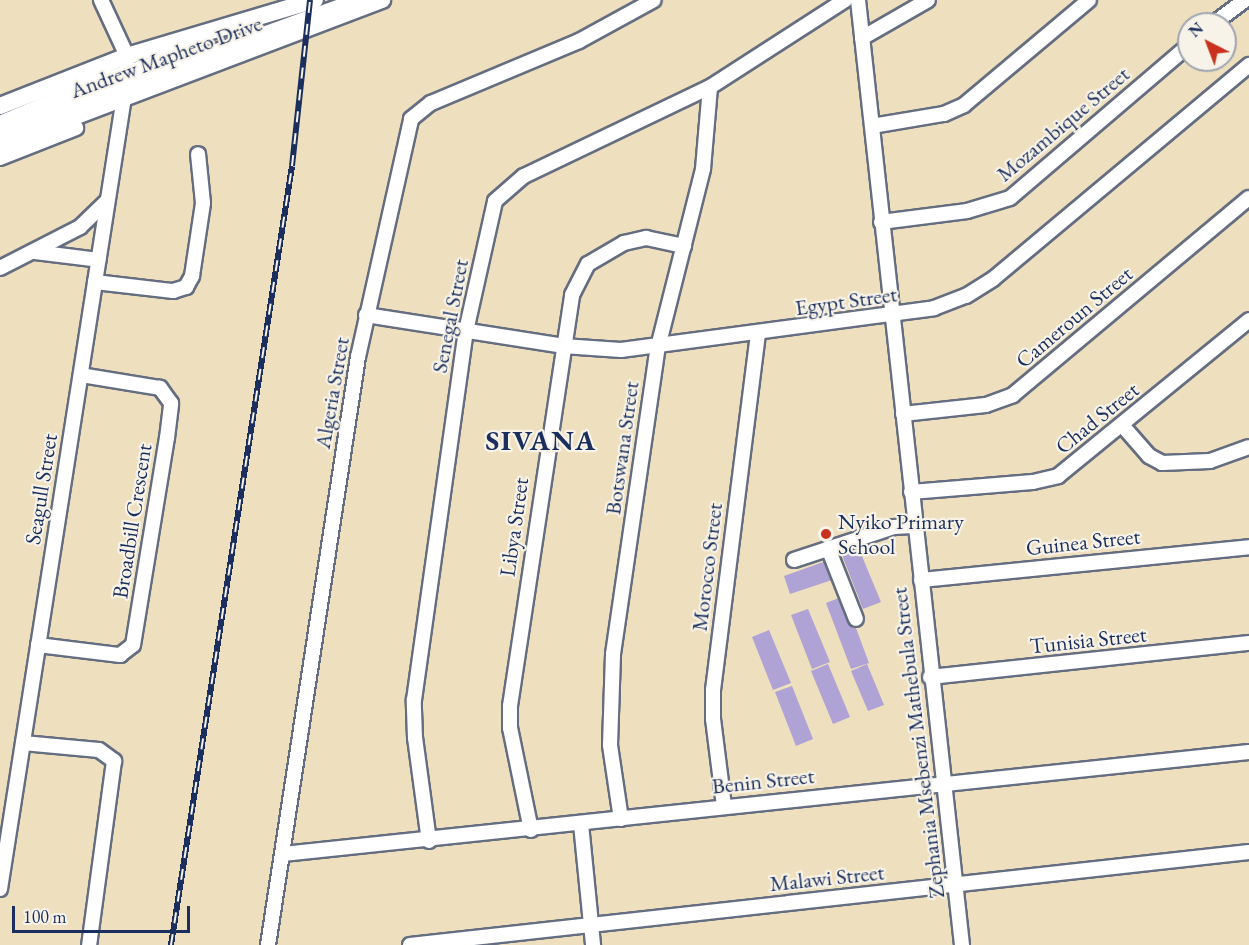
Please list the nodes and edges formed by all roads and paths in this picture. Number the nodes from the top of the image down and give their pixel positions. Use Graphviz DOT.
graph roads {
  1 [pos="101,0"];
  2 [pos="315,0"];
  3 [pos="342,0"];
  4 [pos="357,0"];
  5 [pos="382,0"];
  6 [pos="654,0"];
  7 [pos="845,0"];
  8 [pos="858,0"];
  9 [pos="928,0"];
  10 [pos="1089,0"];
  11 [pos="1245,0"];
  12 [pos="1229,12"];
  13 [pos="862,38"];
  14 [pos="1177,55"];
  15 [pos="1249,65"];
  16 [pos="126,77"];
  17 [pos="710,87"];
  18 [pos="0,106"];
  19 [pos="0,123"];
  20 [pos="872,126"];
  21 [pos="76,128"];
  22 [pos="0,136"];
  23 [pos="0,145"];
  24 [pos="198,154"];
  25 [pos="0,158"];
  26 [pos="1249,198"];
  27 [pos="106,202"];
  28 [pos="881,222"];
  29 [pos="684,246"];
  30 [pos="35,252"];
  31 [pos="99,260"];
  32 [pos="0,268"];
  33 [pos="95,282"];
  34 [pos="366,315"];
  35 [pos="891,317"];
  36 [pos="1249,320"];
  37 [pos="466,331"];
  38 [pos="758,334"];
  39 [pos="563,346"];
  40 [pos="658,347"];
  41 [pos="81,375"];
  42 [pos="903,414"];
  43 [pos="1122,425"];
  44 [pos="1249,447"];
  45 [pos="911,492"];
  46 [pos="913,526"];
  47 [pos="1249,547"];
  48 [pos="828,548"];
  49 [pos="794,560"];
  50 [pos="921,580"];
  51 [pos="856,619"];
  52 [pos="1249,643"];
  53 [pos="38,645"];
  54 [pos="930,677"];
  55 [pos="23,743"];
  56 [pos="1249,752"];
  57 [pos="944,782"];
  58 [pos="724,806"];
  59 [pos="621,819"];
  60 [pos="581,824"];
  61 [pos="531,830"];
  62 [pos="429,841"];
  63 [pos="1249,852"];
  64 [pos="283,854"];
  65 [pos="956,885"];
  66 [pos="0,889"];
  67 [pos="591,925"];
  68 [pos="89,945"];
  69 [pos="268,945"];
  70 [pos="410,945"];
  71 [pos="593,945"];
  72 [pos="962,945"];
  1 -- 16 [label="street"];
  2 -- 16 [label="main road, Andrew Mapheto Drive"];
  3 -- 16 [label="street"];
  4 -- 16 [label="street"];
  5 -- 16 [label="main road, Andrew Mapheto Drive"];
  6 -- 34 [label="street, Algeria Street"];
  7 -- 17 [label="street, Senegal Street"];
  8 -- 13 [label="street, Zephania Msebenzi Mathebula Street"];
  9 -- 13 [label="street"];
  10 -- 20 [label="street"];
  11 -- 12 [label="street"];
  13 -- 20 [label="street, Zephania Msebenzi Mathebula Street"];
  14 -- 28 [label="street, Mozambique Street"];
  15 -- 35 [label="street, Egypt Street"];
  16 -- 18 [label="main road, Andrew Mapheto Drive"];
  16 -- 19 [label="street"];
  16 -- 22 [label="street"];
  16 -- 23 [label="main road, Andrew Mapheto Drive"];
  16 -- 27 [label="street, Seagull Street"];
  17 -- 29 [label="street, Botswana Street"];
  17 -- 37 [label="street, Senegal Street"];
  20 -- 28 [label="street, Zephania Msebenzi Mathebula Street"];
  21 -- 25 [label="street"];
  24 -- 33 [label="street"];
  26 -- 42 [label="street, Cameroun Street"];
  27 -- 30 [label="street"];
  27 -- 31 [label="street, Seagull Street"];
  28 -- 35 [label="street, Zephania Msebenzi Mathebula Street"];
  29 -- 39 [label="street, Libya Street"];
  29 -- 40 [label="street, Botswana Street"];
  30 -- 31 [label="street"];
  30 -- 32 [label="street"];
  31 -- 33 [label="street, Seagull Street"];
  33 -- 41 [label="street, Seagull Street"];
  34 -- 37 [label="street, Egypt Street"];
  34 -- 64 [label="street, Algeria Street"];
  35 -- 38 [label="street, Egypt Street"];
  35 -- 42 [label="street, Zephania Msebenzi Mathebula Street"];
  36 -- 43 [label="street, Chad Street"];
  37 -- 39 [label="street, Egypt Street"];
  37 -- 62 [label="street, Senegal Street"];
  38 -- 40 [label="street, Egypt Street"];
  38 -- 58 [label="street, Morocco Street"];
  39 -- 40 [label="street, Egypt Street"];
  39 -- 61 [label="street, Libya Street"];
  40 -- 59 [label="street, Botswana Street"];
  41 -- 53 [label="street, Seagull Street"];
  41 -- 53 [label="street, Broadbill Crescent"];
  42 -- 45 [label="street, Zephania Msebenzi Mathebula Street"];
  43 -- 44 [label="street"];
  43 -- 45 [label="street, Chad Street"];
  45 -- 46 [label="street, Zephania Msebenzi Mathebula Street"];
  46 -- 48 [label="street"];
  46 -- 50 [label="street, Zephania Msebenzi Mathebula Street"];
  47 -- 50 [label="street, Guinea Street"];
  48 -- 49 [label="street"];
  48 -- 51 [label="street"];
  50 -- 54 [label="street, Zephania Msebenzi Mathebula Street"];
  52 -- 54 [label="street, Tunisia Street"];
  53 -- 55 [label="street, Seagull Street"];
  54 -- 57 [label="street, Zephania Msebenzi Mathebula Street"];
  55 -- 66 [label="street, Seagull Street"];
  55 -- 68 [label="street"];
  56 -- 57 [label="street, Benin Street"];
  57 -- 58 [label="street, Benin Street"];
  57 -- 65 [label="street, Zephania Msebenzi Mathebula Street"];
  58 -- 59 [label="street, Benin Street"];
  59 -- 60 [label="street, Benin Street"];
  60 -- 61 [label="street, Benin Street"];
  60 -- 67 [label="street"];
  61 -- 62 [label="street, Benin Street"];
  62 -- 64 [label="street, Benin Street"];
  63 -- 65 [label="street, Malawi Street"];
  64 -- 69 [label="street, Algeria Street"];
  65 -- 67 [label="street, Malawi Street"];
  65 -- 72 [label="street, Zephania Msebenzi Mathebula Street"];
  67 -- 70 [label="street, Malawi Street"];
  67 -- 71 [label="street"];
}
